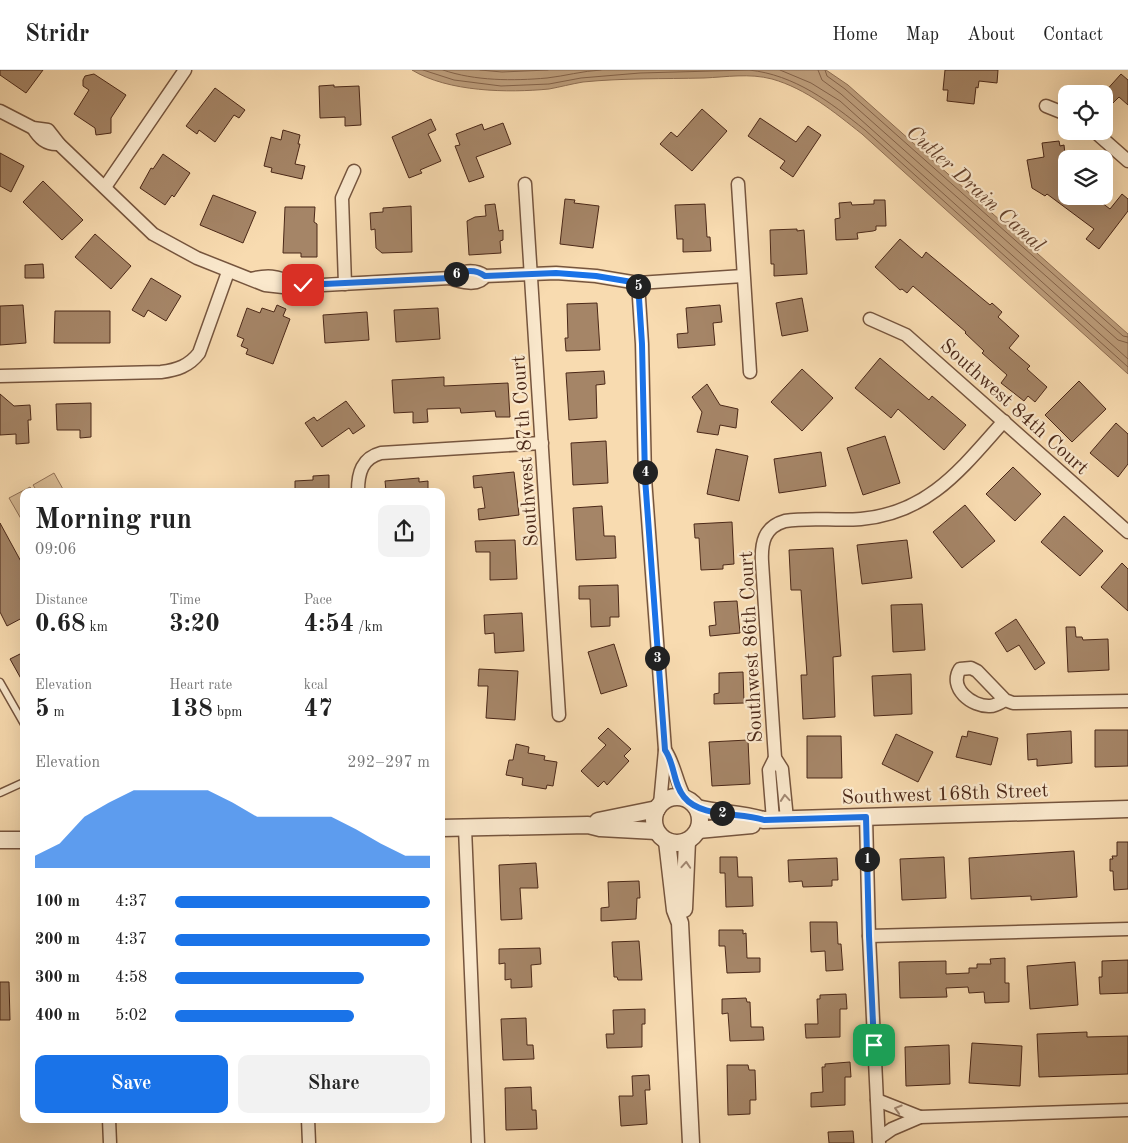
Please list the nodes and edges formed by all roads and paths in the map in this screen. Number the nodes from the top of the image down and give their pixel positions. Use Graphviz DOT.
graph roads {
  1 [pos="185,70"];
  2 [pos="1046,106"];
  3 [pos="0,110"];
  4 [pos="1058,111"];
  5 [pos="1104,140"];
  6 [pos="1128,161"];
  7 [pos="354,171"];
  8 [pos="525,184"];
  9 [pos="738,184"];
  10 [pos="105,187"];
  11 [pos="228,272"];
  12 [pos="531,273"];
  13 [pos="743,276"];
  14 [pos="638,283"];
  15 [pos="345,284"];
  16 [pos="870,318"];
  17 [pos="750,372"];
  18 [pos="0,376"];
  19 [pos="1004,421"];
  20 [pos="542,443"];
  21 [pos="358,488"];
  22 [pos="1128,532"];
  23 [pos="0,682"];
  24 [pos="1005,700"];
  25 [pos="1128,701"];
  26 [pos="559,715"];
  27 [pos="20,717"];
  28 [pos="665,750"];
  29 [pos="20,784"];
  30 [pos="0,793"];
  31 [pos="691,803"];
  32 [pos="658,806"];
  33 [pos="1128,809"];
  34 [pos="866,817"];
  35 [pos="774,820"];
  36 [pos="588,825"];
  37 [pos="445,828"];
  38 [pos="465,828"];
  39 [pos="662,836"];
  40 [pos="693,836"];
  41 [pos="0,840"];
  42 [pos="20,840"];
  43 [pos="680,923"];
  44 [pos="1128,929"];
  45 [pos="869,936"];
  46 [pos="877,1100"];
  47 [pos="1128,1110"];
  48 [pos="920,1117"];
  49 [pos="109,1123"];
  50 [pos="308,1123"];
  51 [pos="879,1141"];
  52 [pos="110,1143"];
  53 [pos="309,1143"];
  54 [pos="478,1143"];
  55 [pos="691,1143"];
  1 -- 10 [label="street"];
  2 -- 4 [label="street"];
  3 -- 10 [label="street"];
  5 -- 6 [label="street"];
  7 -- 15 [label="street"];
  8 -- 12 [label="street, Southwest 87th Court"];
  9 -- 13 [label="street"];
  10 -- 11 [label="street"];
  11 -- 15 [label="street"];
  11 -- 18 [label="street"];
  12 -- 14 [label="street"];
  12 -- 15 [label="street"];
  12 -- 20 [label="street, Southwest 87th Court"];
  13 -- 14 [label="street"];
  13 -- 17 [label="street"];
  14 -- 28 [label="street"];
  16 -- 19 [label="street, Southwest 84th Court"];
  19 -- 22 [label="street, Southwest 84th Court"];
  19 -- 35 [label="street, Southwest 86th Court"];
  20 -- 21 [label="street"];
  20 -- 26 [label="street, Southwest 87th Court"];
  23 -- 27 [label="lane"];
  24 -- 25 [label="street"];
  28 -- 31 [label="street"];
  28 -- 32 [label="street"];
  29 -- 30 [label="lane"];
  31 -- 32 [label="street"];
  31 -- 35 [label="street, Southwest 168th Street"];
  31 -- 40 [label="street"];
  32 -- 36 [label="street"];
  32 -- 39 [label="street"];
  33 -- 34 [label="street, Southwest 168th Street"];
  34 -- 35 [label="street, Southwest 168th Street"];
  34 -- 45 [label="street"];
  35 -- 40 [label="street, Southwest 168th Street"];
  36 -- 38 [label="street"];
  36 -- 39 [label="street"];
  37 -- 38 [label="street"];
  38 -- 54 [label="street"];
  39 -- 40 [label="street"];
  39 -- 43 [label="street"];
  43 -- 40 [label="street, one-way"];
  41 -- 42 [label="street"];
  43 -- 55 [label="street"];
  44 -- 45 [label="street"];
  45 -- 46 [label="street"];
  48 -- 46 [label="street, one-way"];
  46 -- 51 [label="street"];
  47 -- 48 [label="street"];
  48 -- 51 [label="street"];
  49 -- 52 [label="street"];
  50 -- 53 [label="street"];
}
